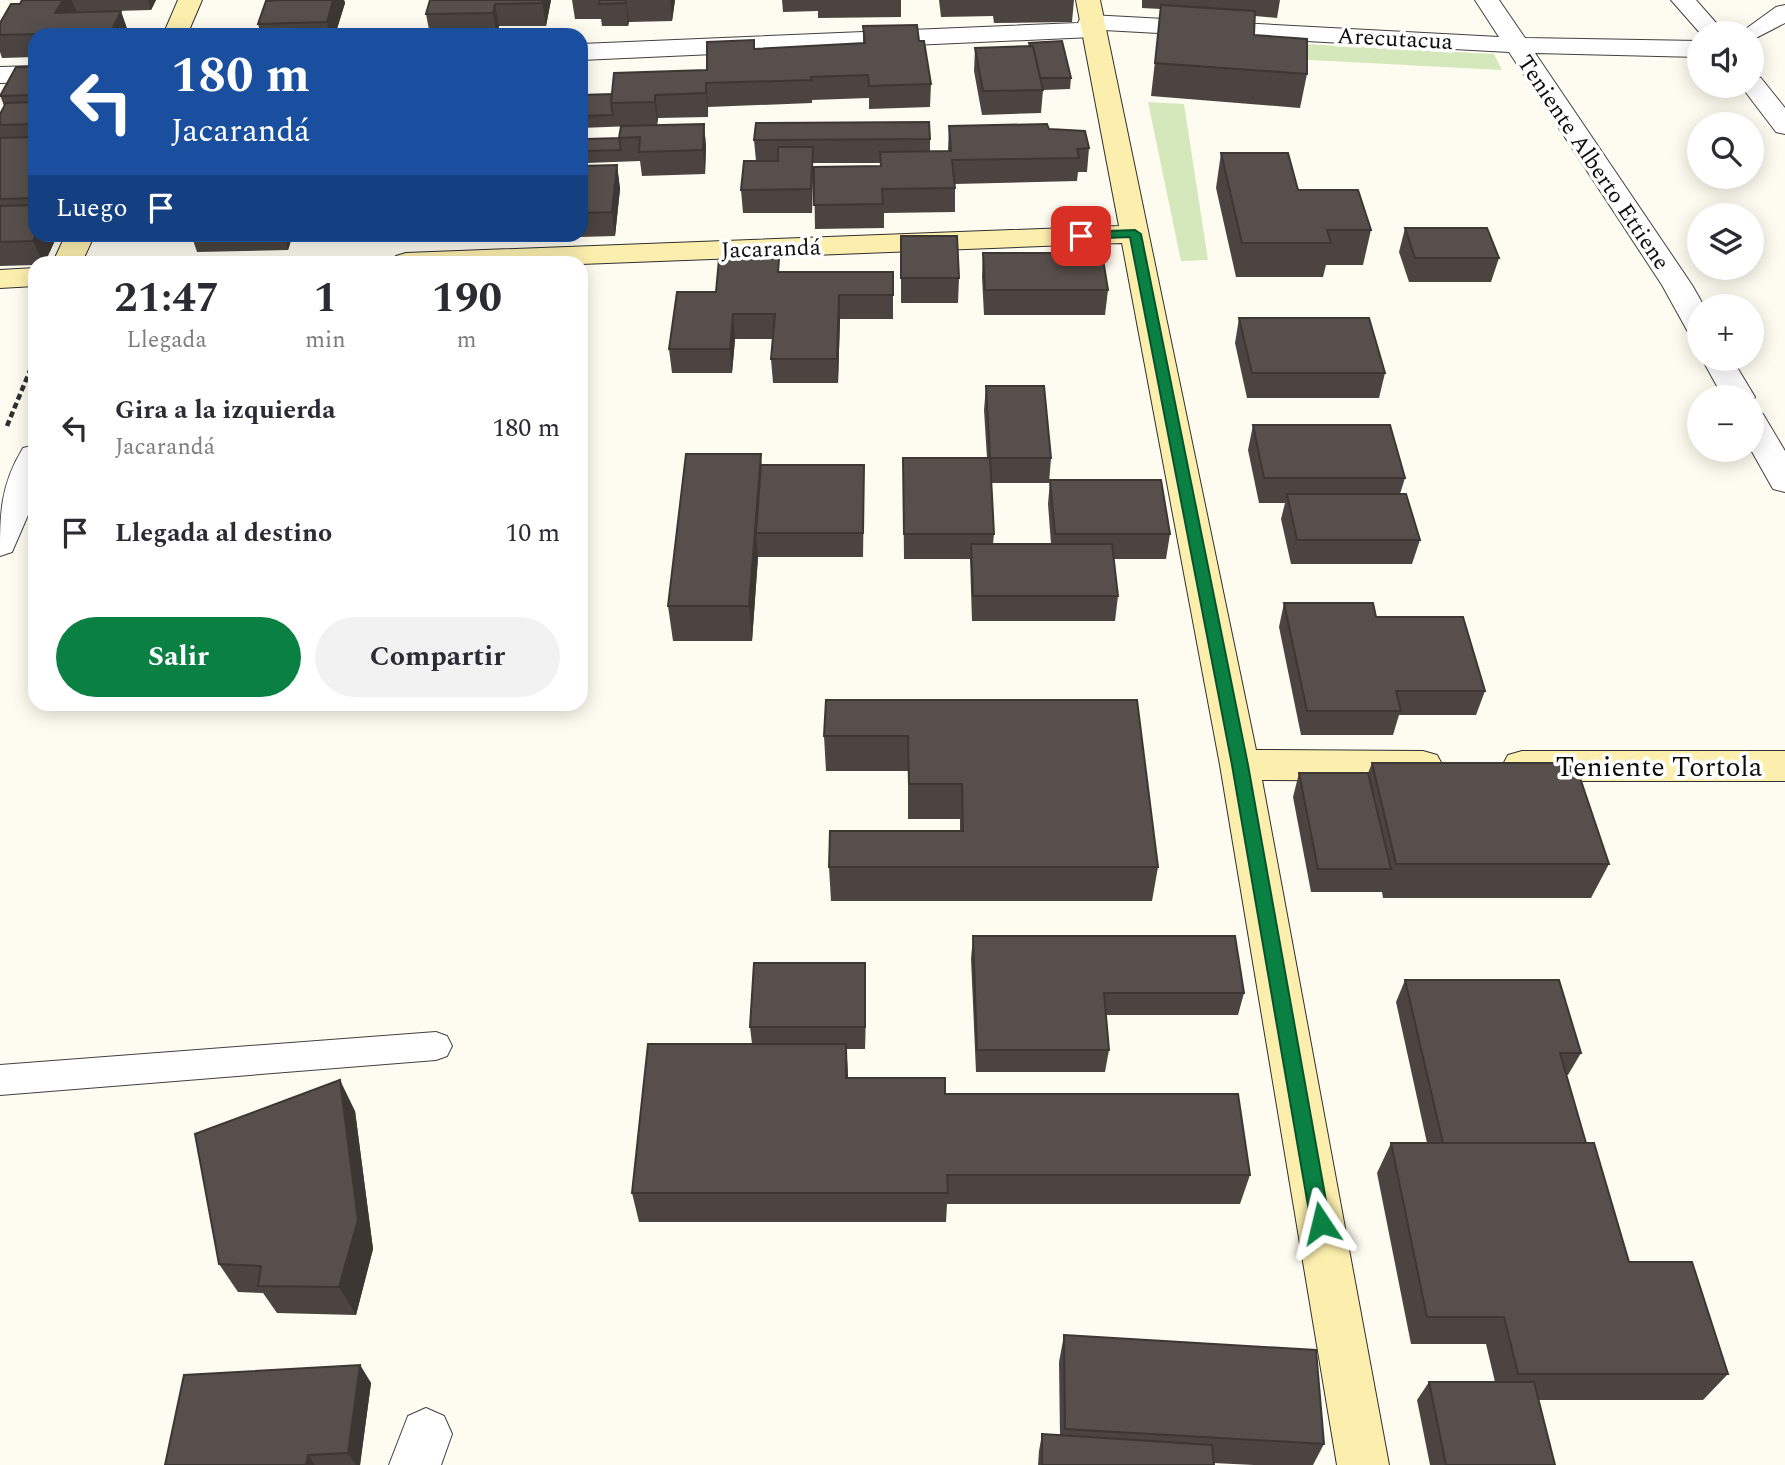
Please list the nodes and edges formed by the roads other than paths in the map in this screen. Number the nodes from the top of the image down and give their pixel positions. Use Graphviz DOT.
graph roads {
  1 [pos="190,0"];
  2 [pos="1488,0"];
  3 [pos="1683,0"];
  4 [pos="1785,12"];
  5 [pos="1090,18"];
  6 [pos="1702,21"];
  7 [pos="1764,25"];
  8 [pos="177,28"];
  9 [pos="1515,45"];
  10 [pos="1687,49"];
  11 [pos="588,52"];
  12 [pos="28,74"];
  13 [pos="0,75"];
  14 [pos="1764,98"];
  15 [pos="1785,126"];
  16 [pos="1135,234"];
  17 [pos="562,256"];
  18 [pos="28,277"];
  19 [pos="0,279"];
  20 [pos="1687,304"];
  21 [pos="1764,443"];
  22 [pos="28,474"];
  23 [pos="1785,481"];
  24 [pos="0,544"];
  25 [pos="1240,765"];
  26 [pos="1785,766"];
  27 [pos="436,1046"];
  28 [pos="0,1080"];
  29 [pos="1363,1465"];
  1 -- 8 [label="main road"];
  2 -- 9 [label="street, Teniente Alberto Ettiene"];
  3 -- 6 [label="street"];
  4 -- 7 [label="street"];
  5 -- 9 [label="street, Arecutacua"];
  5 -- 11 [label="street, Arecutacua"];
  5 -- 16 [label="main road"];
  9 -- 10 [label="street, Arecutacua"];
  9 -- 20 [label="street, Teniente Alberto Ettiene"];
  12 -- 13 [label="street"];
  14 -- 15 [label="street"];
  16 -- 17 [label="main road, Jacarandá"];
  16 -- 25 [label="main road"];
  18 -- 19 [label="main road"];
  21 -- 23 [label="street"];
  22 -- 24 [label="street"];
  25 -- 26 [label="main road, Teniente Tortola"];
  25 -- 29 [label="main road"];
  27 -- 28 [label="lane"];
}
